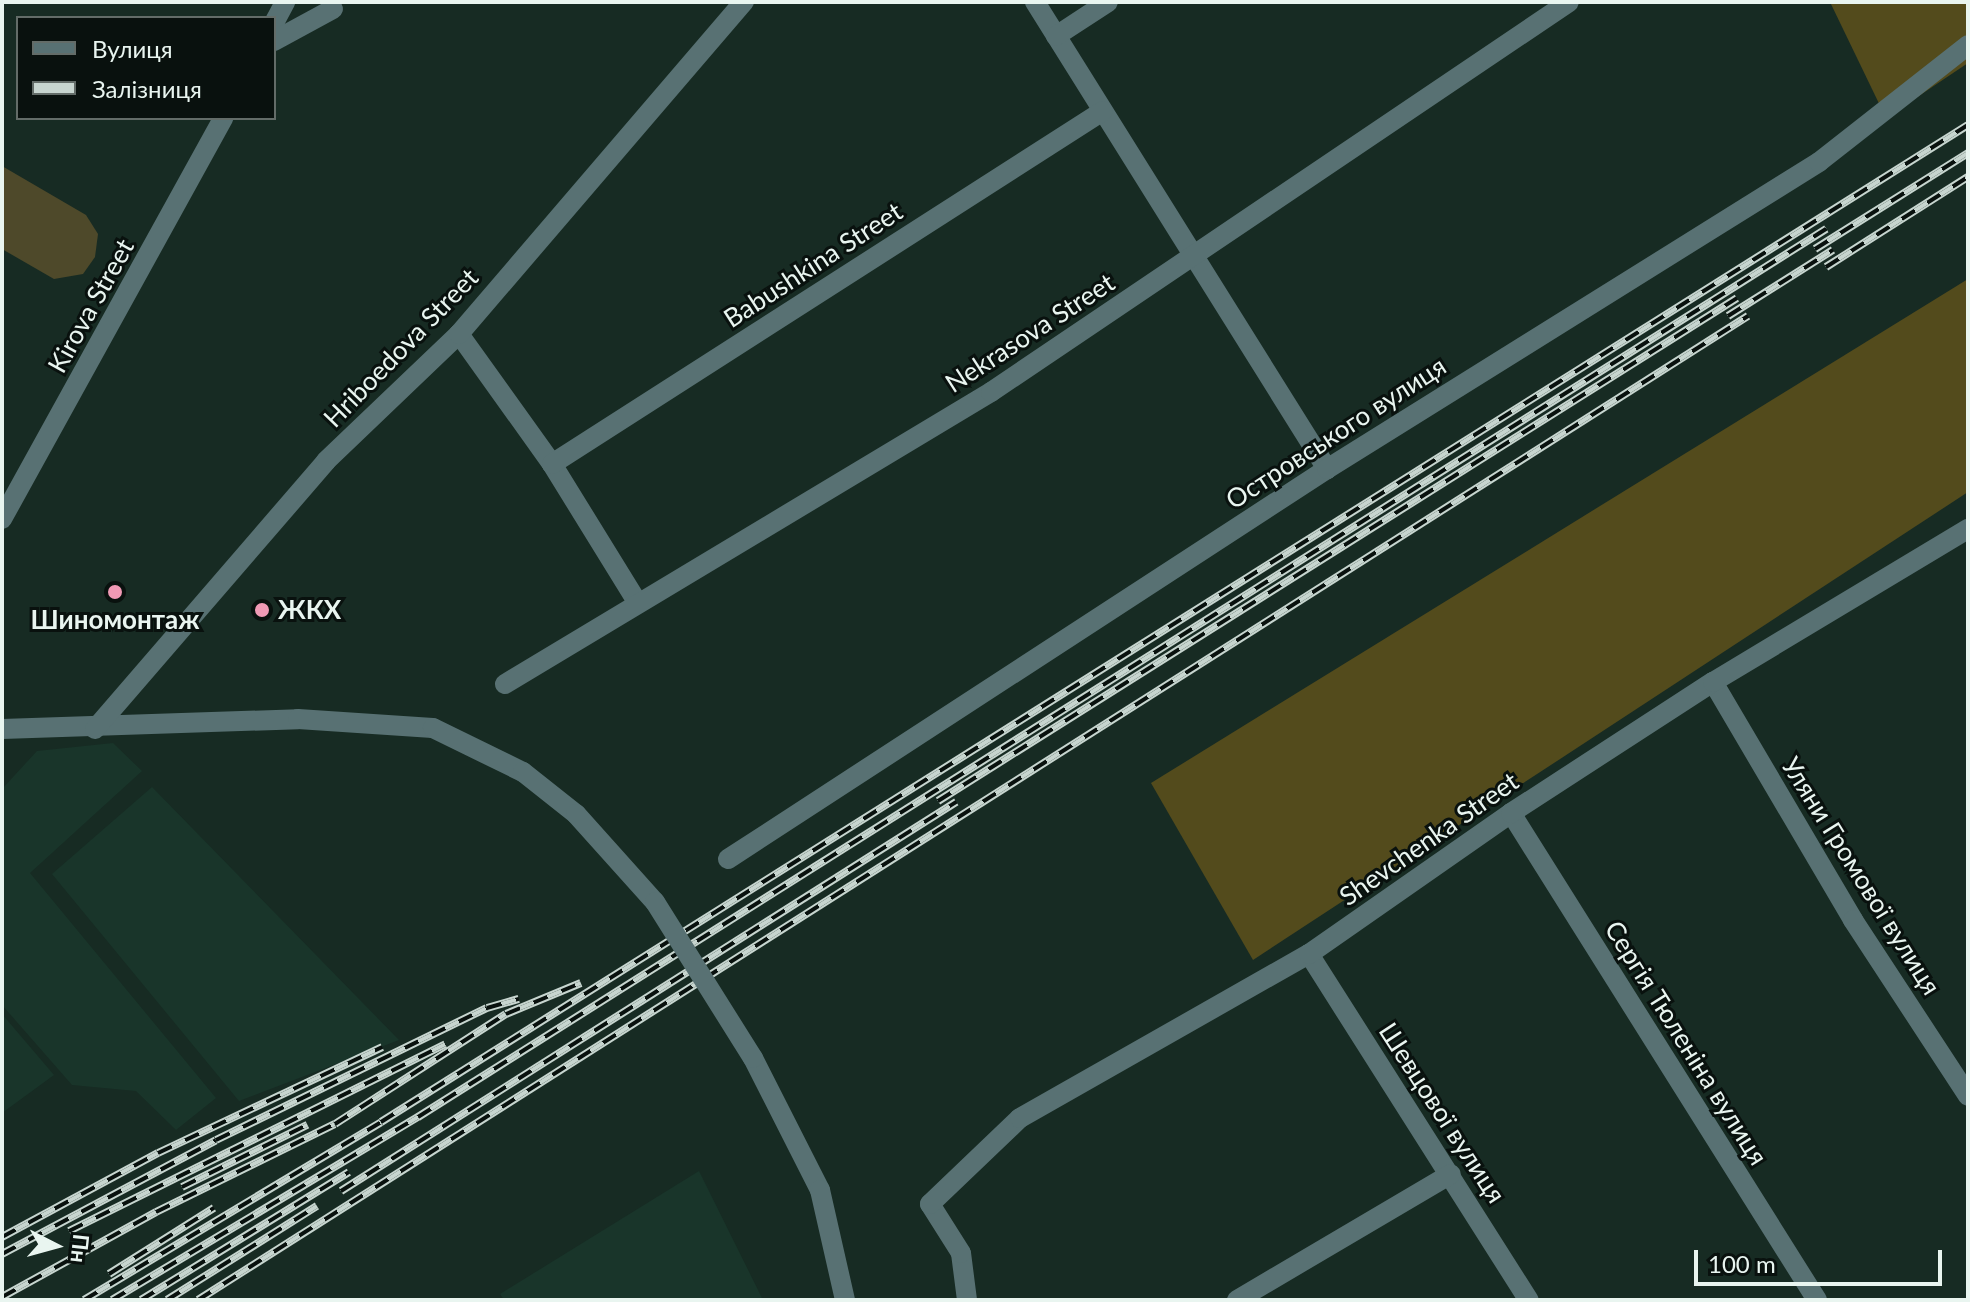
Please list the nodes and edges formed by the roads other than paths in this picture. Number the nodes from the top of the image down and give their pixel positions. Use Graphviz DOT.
graph roads {
  1 [pos="744,2"];
  2 [pos="1035,2"];
  3 [pos="1108,2"];
  4 [pos="1569,2"];
  5 [pos="332,4"];
  6 [pos="1056,36"];
  7 [pos="276,40"];
  8 [pos="1968,45"];
  9 [pos="1103,111"];
  10 [pos="222,120"];
  11 [pos="1195,255"];
  12 [pos="459,334"];
  13 [pos="552,464"];
  14 [pos="1327,469"];
  15 [pos="2,519"];
  16 [pos="1968,529"];
  17 [pos="638,603"];
  18 [pos="1713,682"];
  19 [pos="505,684"];
  20 [pos="2,715"];
  21 [pos="2,729"];
  22 [pos="95,729"];
  23 [pos="1511,813"];
  24 [pos="728,859"];
  25 [pos="1309,954"];
  26 [pos="1968,1096"];
  27 [pos="1451,1174"];
  28 [pos="845,1300"];
  29 [pos="967,1300"];
  30 [pos="1237,1300"];
  31 [pos="1529,1300"];
  32 [pos="1817,1300"];
  1 -- 12 [label="street, Hriboedova Street"];
  2 -- 6 [label="street"];
  3 -- 6 [label="street"];
  4 -- 11 [label="street, Nekrasova Street"];
  5 -- 7 [label="street"];
  6 -- 9 [label="street"];
  8 -- 14 [label="street, Островського вулиця"];
  9 -- 11 [label="street"];
  9 -- 13 [label="street, Babushkina Street"];
  10 -- 15 [label="street, Kirova Street"];
  11 -- 14 [label="street"];
  11 -- 17 [label="street, Nekrasova Street"];
  12 -- 13 [label="street"];
  12 -- 22 [label="street, Hriboedova Street"];
  13 -- 17 [label="street"];
  14 -- 24 [label="street, Островського вулиця"];
  16 -- 18 [label="street, Shevchenka Street"];
  17 -- 19 [label="street, Nekrasova Street"];
  18 -- 23 [label="street, Shevchenka Street"];
  18 -- 26 [label="street, Уляни Громової вулиця"];
  20 -- 22 [label="street"];
  21 -- 22 [label="street"];
  22 -- 28 [label="street, bridge"];
  23 -- 25 [label="street, Shevchenka Street"];
  23 -- 32 [label="street, Сергія Тюленіна вулиця"];
  25 -- 27 [label="street, Шевцової вулиця"];
  25 -- 29 [label="street, Shevchenka Street"];
  27 -- 30 [label="street"];
  27 -- 31 [label="street, Шевцової вулиця"];
}
